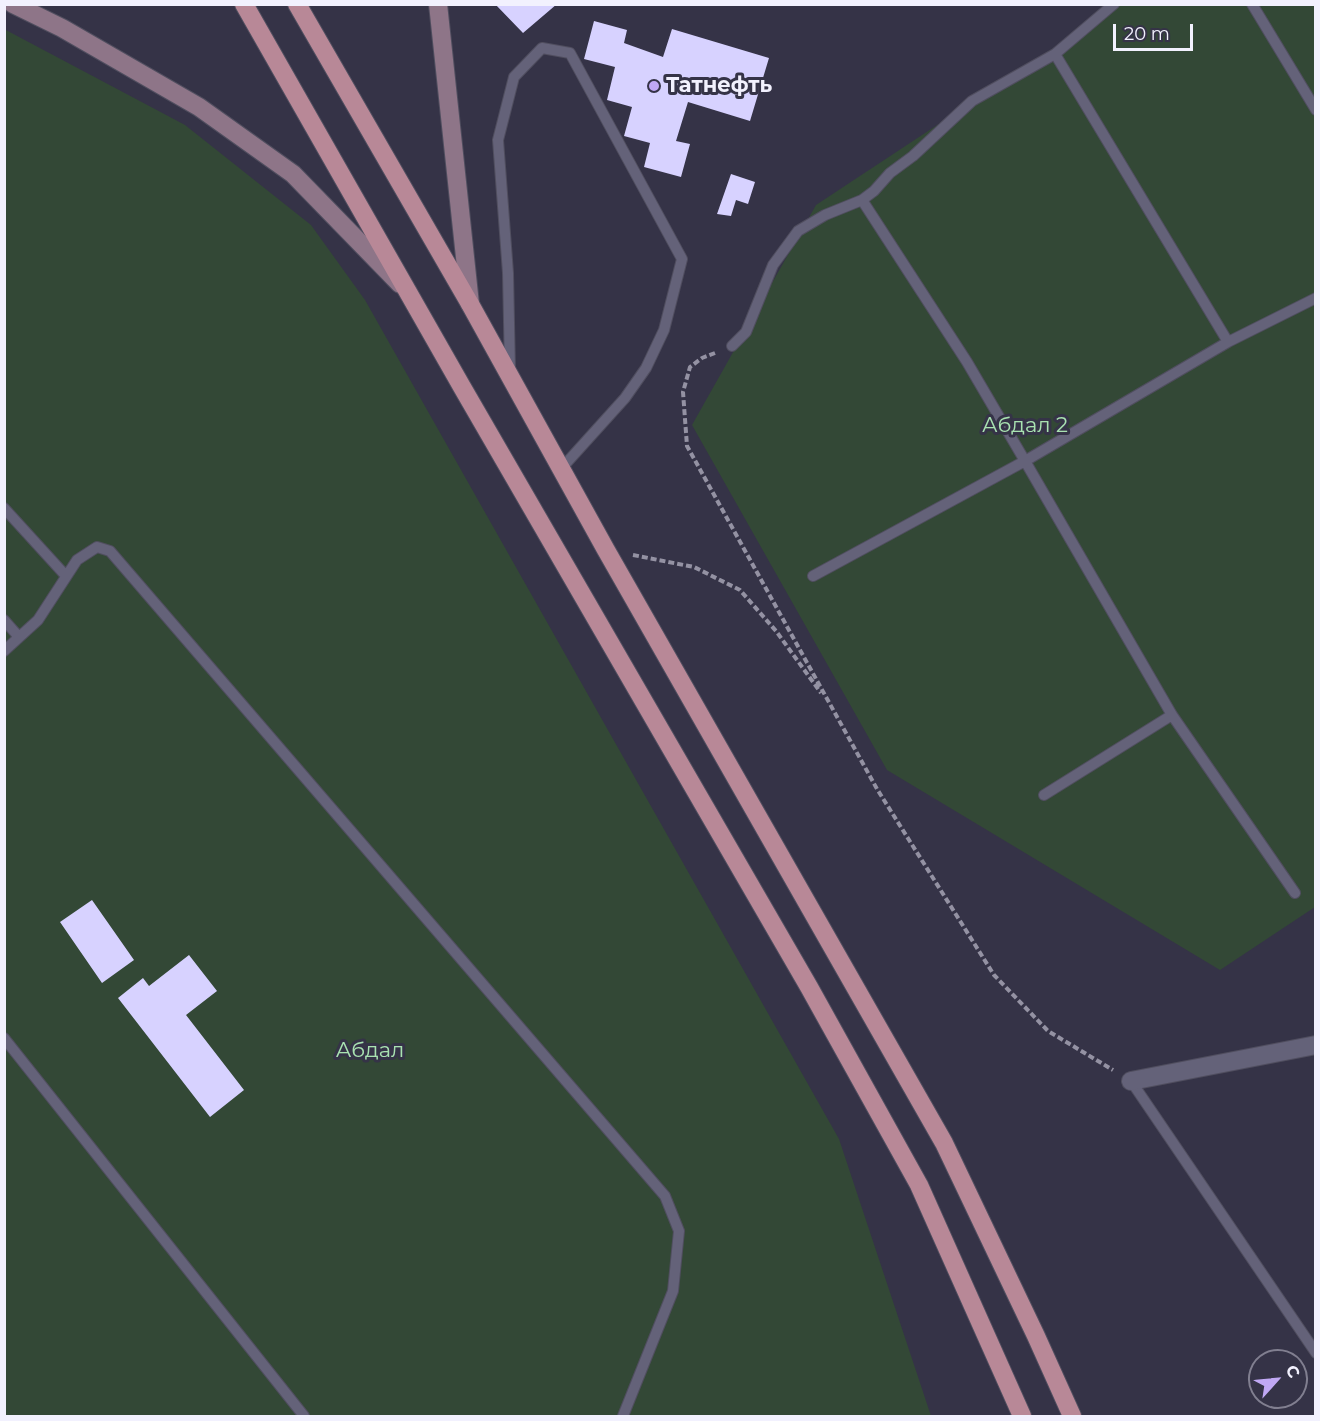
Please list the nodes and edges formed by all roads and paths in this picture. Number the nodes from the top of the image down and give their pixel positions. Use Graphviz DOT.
graph roads {
  1 [pos="13,4"];
  2 [pos="244,4"];
  3 [pos="297,4"];
  4 [pos="438,4"];
  5 [pos="1114,4"];
  6 [pos="1252,4"];
  7 [pos="1055,54"];
  8 [pos="1316,110"];
  9 [pos="862,200"];
  10 [pos="410,295"];
  11 [pos="1316,298"];
  12 [pos="470,304"];
  13 [pos="1228,342"];
  14 [pos="732,346"];
  15 [pos="510,379"];
  16 [pos="1025,461"];
  17 [pos="560,470"];
  18 [pos="4,508"];
  19 [pos="606,550"];
  20 [pos="66,576"];
  21 [pos="813,576"];
  22 [pos="4,620"];
  23 [pos="19,638"];
  24 [pos="4,651"];
  25 [pos="832,708"];
  26 [pos="1172,715"];
  27 [pos="1044,795"];
  28 [pos="1295,893"];
  29 [pos="4,1038"];
  30 [pos="1316,1045"];
  31 [pos="1131,1081"];
  32 [pos="1316,1353"];
  33 [pos="304,1416"];
  34 [pos="622,1416"];
  35 [pos="1022,1416"];
  36 [pos="1072,1416"];
  1 -- 10 [label="main road"];
  2 -- 10 [label="main road"];
  3 -- 12 [label="main road"];
  4 -- 12 [label="main road"];
  5 -- 7 [label="lane"];
  6 -- 8 [label="lane"];
  7 -- 9 [label="lane"];
  7 -- 13 [label="lane"];
  9 -- 14 [label="lane"];
  9 -- 16 [label="lane"];
  10 -- 35 [label="main road"];
  11 -- 13 [label="lane"];
  12 -- 15 [label="main road"];
  13 -- 16 [label="lane"];
  14 -- 25 [label="path"];
  15 -- 17 [label="main road"];
  15 -- 17 [label="lane"];
  16 -- 21 [label="lane"];
  16 -- 26 [label="lane"];
  17 -- 19 [label="main road"];
  18 -- 20 [label="lane"];
  19 -- 25 [label="path"];
  19 -- 36 [label="main road"];
  20 -- 23 [label="lane"];
  20 -- 34 [label="lane"];
  22 -- 23 [label="lane"];
  23 -- 24 [label="lane"];
  25 -- 31 [label="path"];
  26 -- 27 [label="lane"];
  26 -- 28 [label="lane"];
  29 -- 33 [label="lane"];
  30 -- 31 [label="street"];
  31 -- 32 [label="lane"];
}
